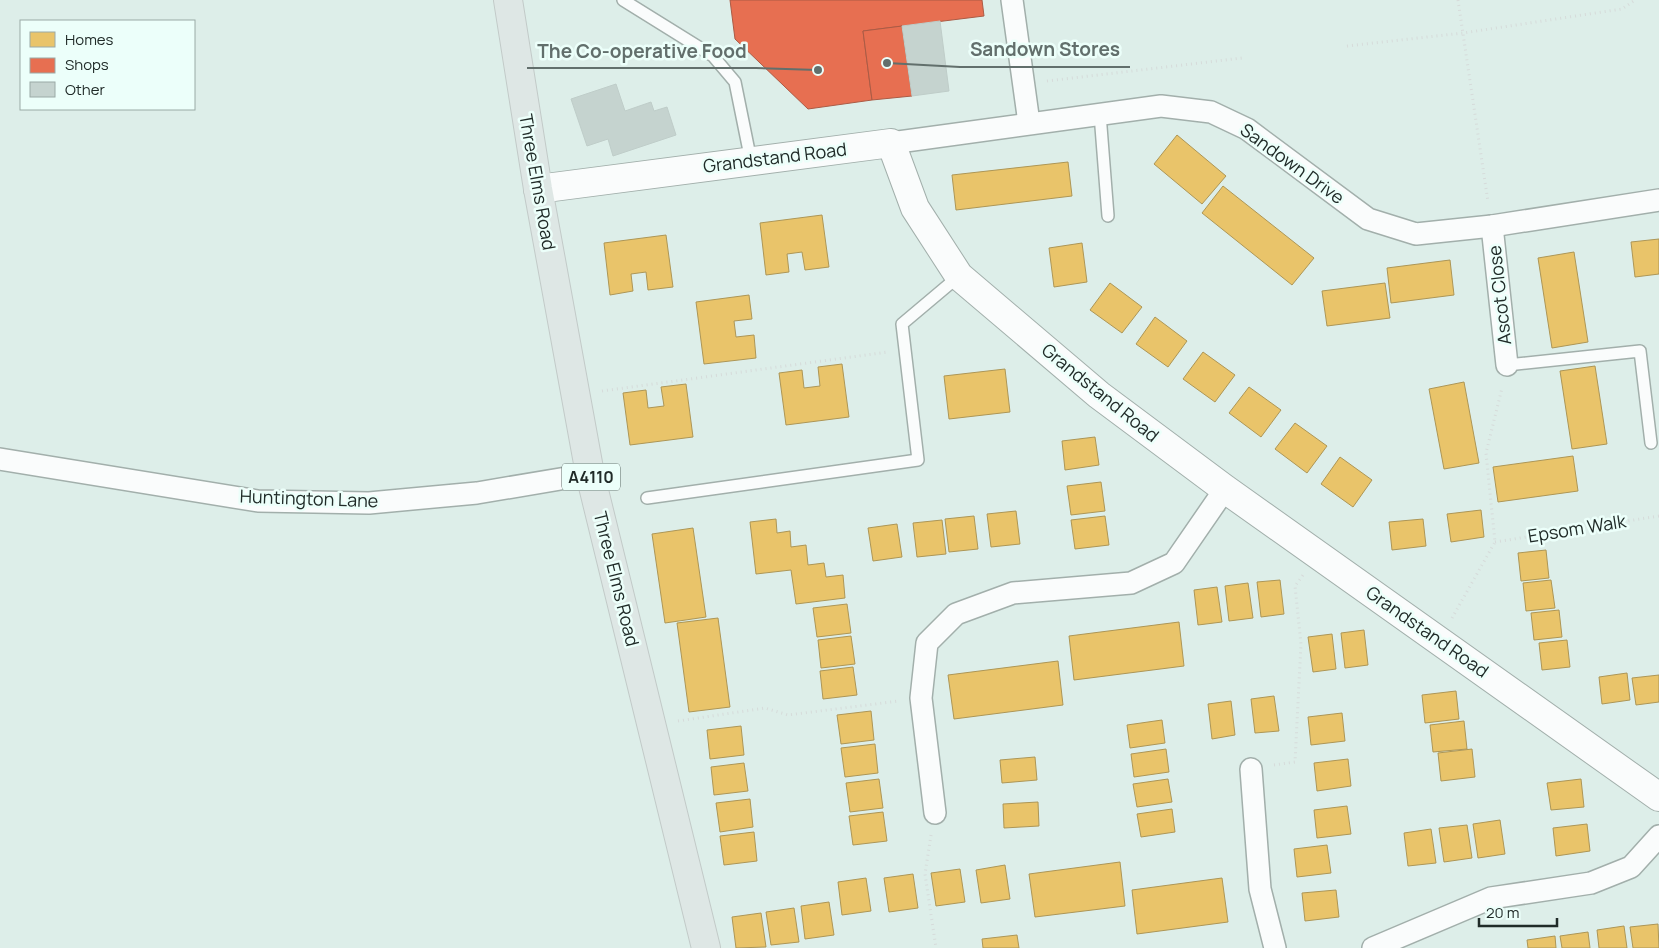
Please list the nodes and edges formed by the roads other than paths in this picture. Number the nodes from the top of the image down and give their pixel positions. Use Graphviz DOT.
graph roads {
  1 [pos="508,0"];
  2 [pos="623,0"];
  3 [pos="1012,0"];
  4 [pos="1100,114"];
  5 [pos="1029,123"];
  6 [pos="890,143"];
  7 [pos="751,161"];
  8 [pos="538,189"];
  9 [pos="1659,200"];
  10 [pos="1108,216"];
  11 [pos="1492,226"];
  12 [pos="959,276"];
  13 [pos="1507,365"];
  14 [pos="1651,443"];
  15 [pos="0,459"];
  16 [pos="590,474"];
  17 [pos="1225,489"];
  18 [pos="646,498"];
  19 [pos="1251,768"];
  20 [pos="1659,797"];
  21 [pos="935,813"];
  22 [pos="1659,836"];
  23 [pos="706,948"];
  24 [pos="1275,948"];
  25 [pos="1373,948"];
  1 -- 8 [label="main road, Three Elms Road / A4110"];
  2 -- 7 [label="lane"];
  3 -- 5 [label="street"];
  4 -- 5 [label="street, Sandown Drive"];
  4 -- 10 [label="lane"];
  4 -- 11 [label="street, Sandown Drive"];
  5 -- 6 [label="street, Sandown Drive"];
  6 -- 7 [label="street, Grandstand Road"];
  6 -- 12 [label="street, Grandstand Road"];
  7 -- 8 [label="street, Grandstand Road"];
  8 -- 16 [label="main road, Three Elms Road / A4110"];
  9 -- 11 [label="street, Sandown Drive"];
  11 -- 13 [label="street, Ascot Close"];
  12 -- 17 [label="street, Grandstand Road"];
  12 -- 18 [label="lane"];
  13 -- 14 [label="lane"];
  15 -- 16 [label="street, Huntington Lane"];
  16 -- 23 [label="main road, Three Elms Road / A4110"];
  17 -- 20 [label="street, Grandstand Road"];
  17 -- 21 [label="street"];
  19 -- 24 [label="street"];
  22 -- 25 [label="street"];
}
